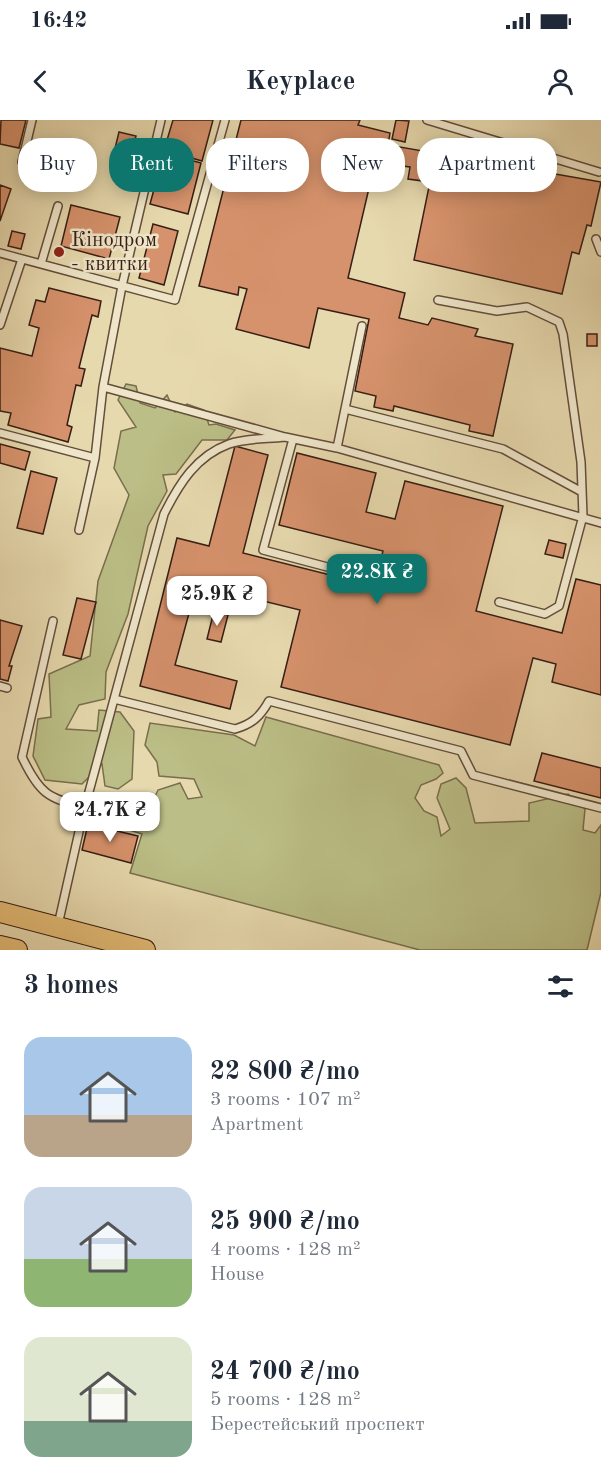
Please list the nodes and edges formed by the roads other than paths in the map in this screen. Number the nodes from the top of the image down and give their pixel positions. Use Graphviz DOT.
graph roads {
  1 [pos="32,120"];
  2 [pos="161,120"];
  3 [pos="225,120"];
  4 [pos="427,120"];
  5 [pos="28,138"];
  6 [pos="599,172"];
  7 [pos="57,206"];
  8 [pos="596,239"];
  9 [pos="601,252"];
  10 [pos="0,253"];
  11 [pos="22,259"];
  12 [pos="41,264"];
  13 [pos="122,286"];
  14 [pos="438,300"];
  15 [pos="0,325"];
  16 [pos="362,326"];
  17 [pos="103,387"];
  18 [pos="345,409"];
  19 [pos="0,433"];
  20 [pos="289,438"];
  21 [pos="337,448"];
  22 [pos="95,458"];
  23 [pos="582,492"];
  24 [pos="583,516"];
  25 [pos="601,523"];
  26 [pos="79,530"];
  27 [pos="369,578"];
  28 [pos="499,602"];
  29 [pos="53,621"];
  30 [pos="114,699"];
  31 [pos="85,807"];
  32 [pos="601,808"];
  33 [pos="0,912"];
  34 [pos="57,927"];
  35 [pos="0,946"];
  36 [pos="17,950"];
  37 [pos="145,950"];
  1 -- 5 [label="lane"];
  2 -- 13 [label="lane"];
  3 -- 13 [label="lane"];
  4 -- 6 [label="lane"];
  7 -- 12 [label="lane"];
  8 -- 9 [label="lane"];
  10 -- 11 [label="lane"];
  11 -- 12 [label="lane"];
  11 -- 15 [label="lane"];
  12 -- 13 [label="lane"];
  13 -- 17 [label="lane"];
  14 -- 23 [label="lane"];
  16 -- 18 [label="lane"];
  17 -- 20 [label="lane"];
  17 -- 22 [label="lane"];
  18 -- 21 [label="lane"];
  18 -- 23 [label="lane"];
  19 -- 22 [label="lane"];
  20 -- 21 [label="lane"];
  20 -- 27 [label="lane"];
  20 -- 30 [label="lane"];
  21 -- 24 [label="lane"];
  22 -- 26 [label="lane"];
  23 -- 24 [label="lane"];
  24 -- 25 [label="lane"];
  24 -- 28 [label="lane"];
  29 -- 31 [label="lane"];
  30 -- 31 [label="lane"];
  30 -- 32 [label="lane"];
  31 -- 34 [label="lane"];
  33 -- 34 [label="main road"];
  34 -- 37 [label="main road"];
  35 -- 36 [label="main road"];
}
